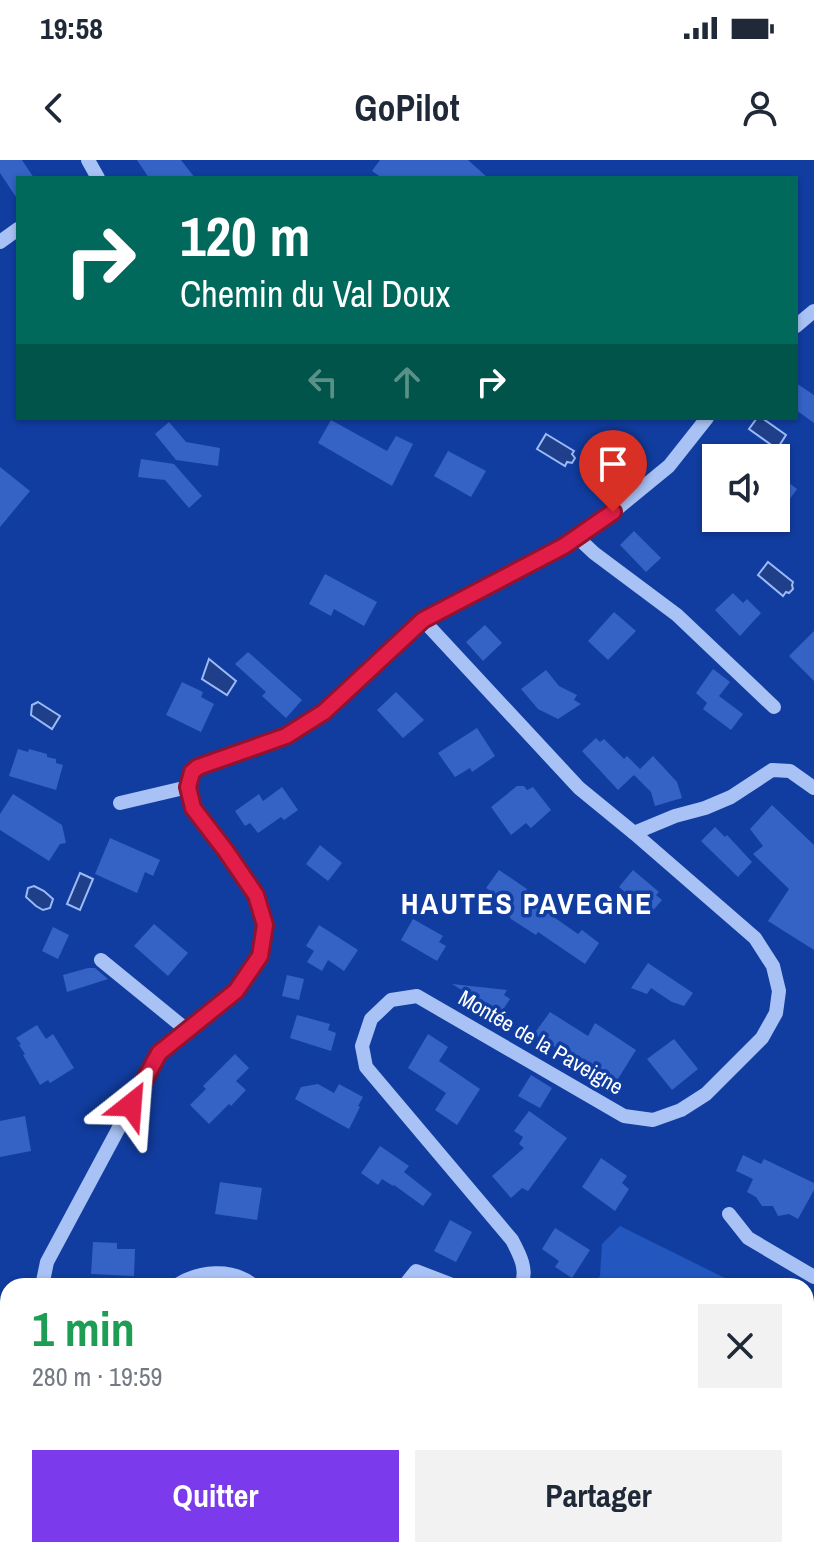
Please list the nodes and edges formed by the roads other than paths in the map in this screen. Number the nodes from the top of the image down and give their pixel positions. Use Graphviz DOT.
graph roads {
  1 [pos="814,311"];
  2 [pos="798,324"];
  3 [pos="705,420"];
  4 [pos="577,537"];
  5 [pos="423,620"];
  6 [pos="774,707"];
  7 [pos="188,787"];
  8 [pos="814,788"];
  9 [pos="120,803"];
  10 [pos="634,833"];
  11 [pos="101,960"];
  12 [pos="188,1031"];
  13 [pos="729,1214"];
  14 [pos="814,1277"];
  15 [pos="44,1278"];
  16 [pos="192,1278"];
  17 [pos="241,1278"];
  18 [pos="410,1278"];
  19 [pos="434,1278"];
  20 [pos="524,1278"];
  1 -- 2 [label="street"];
  3 -- 4 [label="street"];
  4 -- 5 [label="street"];
  4 -- 6 [label="street"];
  5 -- 7 [label="street"];
  5 -- 10 [label="street, Montée de la Paveigne"];
  7 -- 9 [label="street"];
  7 -- 12 [label="street"];
  8 -- 10 [label="street"];
  10 -- 20 [label="street, Montée de la Paveigne"];
  11 -- 12 [label="street"];
  12 -- 15 [label="street"];
  13 -- 14 [label="street"];
  16 -- 17 [label="street"];
  18 -- 19 [label="street"];
}
